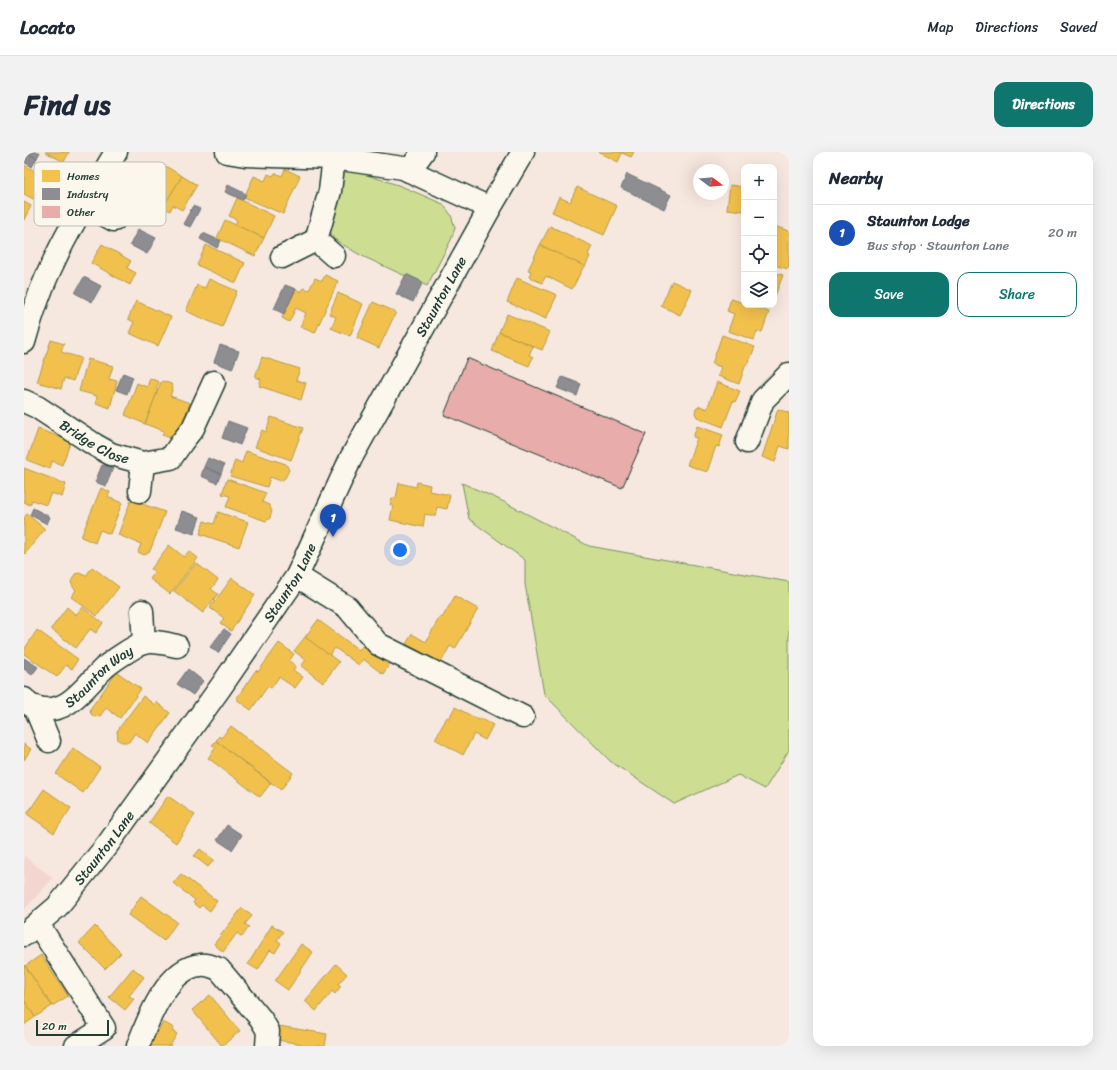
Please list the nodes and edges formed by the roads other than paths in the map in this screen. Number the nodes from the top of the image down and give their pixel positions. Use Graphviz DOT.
graph roads {
  1 [pos="116,152"];
  2 [pos="227,152"];
  3 [pos="423,152"];
  4 [pos="523,152"];
  5 [pos="334,158"];
  6 [pos="110,162"];
  7 [pos="409,171"];
  8 [pos="490,208"];
  9 [pos="73,226"];
  10 [pos="316,240"];
  11 [pos="334,256"];
  12 [pos="282,257"];
  13 [pos="33,287"];
  14 [pos="24,342"];
  15 [pos="789,374"];
  16 [pos="214,382"];
  17 [pos="24,401"];
  18 [pos="747,442"];
  19 [pos="143,463"];
  20 [pos="140,491"];
  21 [pos="297,576"];
  22 [pos="142,611"];
  23 [pos="144,643"];
  24 [pos="177,646"];
  25 [pos="29,703"];
  26 [pos="523,717"];
  27 [pos="49,741"];
  28 [pos="31,929"];
  29 [pos="76,1046"];
  30 [pos="138,1046"];
  31 [pos="267,1046"];
  1 -- 6 [label="street"];
  2 -- 5 [label="street"];
  3 -- 7 [label="street"];
  4 -- 8 [label="street, Staunton Lane"];
  5 -- 7 [label="street"];
  5 -- 10 [label="street"];
  7 -- 8 [label="street"];
  8 -- 21 [label="street, Staunton Lane"];
  9 -- 13 [label="street"];
  10 -- 11 [label="street"];
  10 -- 12 [label="street"];
  13 -- 14 [label="street"];
  15 -- 18 [label="street"];
  16 -- 19 [label="street, Bridge Close"];
  17 -- 19 [label="street, Bridge Close"];
  19 -- 20 [label="street"];
  21 -- 26 [label="street"];
  21 -- 28 [label="street, Staunton Lane"];
  22 -- 23 [label="street"];
  23 -- 24 [label="street, Staunton Way"];
  23 -- 25 [label="street, Staunton Way"];
  25 -- 27 [label="street"];
  28 -- 29 [label="street"];
  30 -- 31 [label="street"];
}
